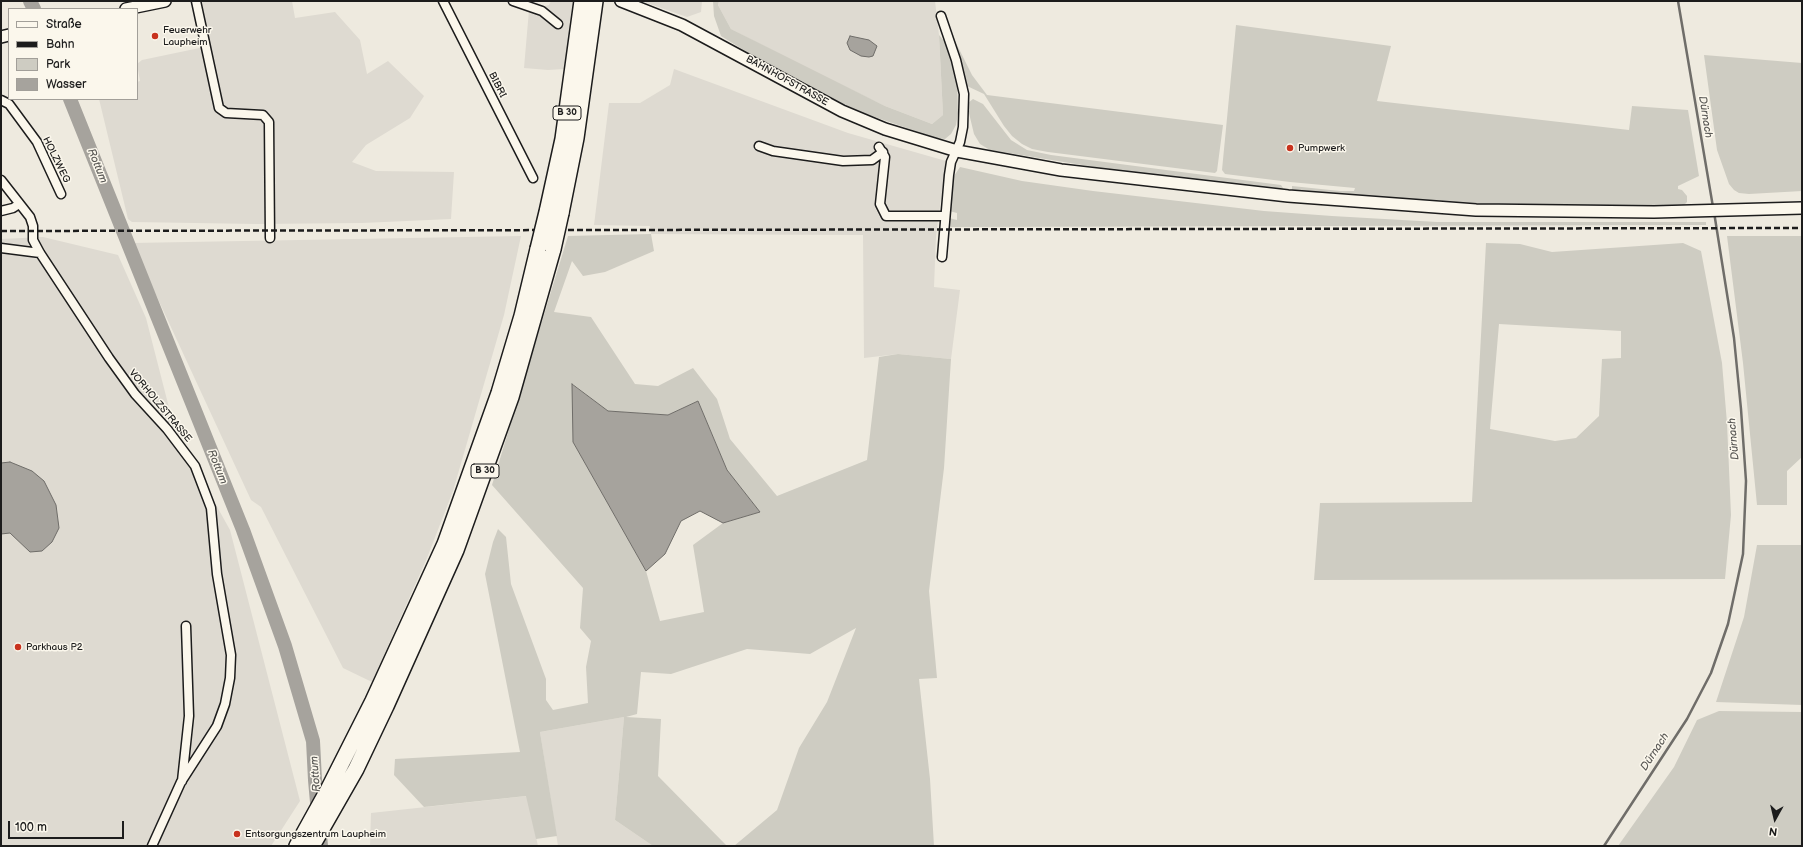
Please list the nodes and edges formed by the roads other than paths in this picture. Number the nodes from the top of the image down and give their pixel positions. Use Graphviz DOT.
graph roads {
  1 [pos="165,1"];
  2 [pos="196,1"];
  3 [pos="443,1"];
  4 [pos="513,1"];
  5 [pos="621,1"];
  6 [pos="131,6"];
  7 [pos="588,8"];
  8 [pos="941,16"];
  9 [pos="558,24"];
  10 [pos="1,100"];
  11 [pos="759,146"];
  12 [pos="957,151"];
  13 [pos="533,178"];
  14 [pos="1,180"];
  15 [pos="61,194"];
  16 [pos="19,204"];
  17 [pos="1802,208"];
  18 [pos="1,211"];
  19 [pos="554,212"];
  20 [pos="945,216"];
  21 [pos="270,238"];
  22 [pos="1,248"];
  23 [pos="40,253"];
  24 [pos="942,257"];
  25 [pos="186,626"];
  26 [pos="389,683"];
  27 [pos="380,704"];
  28 [pos="182,782"];
  29 [pos="152,846"];
  30 [pos="297,846"];
  31 [pos="312,846"];
  1 -- 6 [label="main road"];
  2 -- 21 [label="street"];
  3 -- 13 [label="street, BIBRI"];
  4 -- 9 [label="street"];
  5 -- 12 [label="main road, BAHNHOFSTRASSE"];
  7 -- 19 [label="highway, B 30"];
  8 -- 12 [label="street"];
  10 -- 15 [label="street, HOLZWEG"];
  11 -- 20 [label="street"];
  12 -- 17 [label="main road, BAHNHOFSTRASSE"];
  12 -- 20 [label="street"];
  14 -- 16 [label="street, VORHOLZSTRASSE"];
  16 -- 18 [label="street"];
  16 -- 23 [label="street, VORHOLZSTRASSE"];
  19 -- 26 [label="highway, B 30, bridge"];
  19 -- 26 [label="highway, B 30, bridge"];
  20 -- 24 [label="street"];
  22 -- 23 [label="street"];
  23 -- 28 [label="street, VORHOLZSTRASSE"];
  25 -- 28 [label="street, VORHOLZSTRASSE"];
  26 -- 27 [label="highway, B 30"];
  27 -- 30 [label="highway, B 30"];
  27 -- 31 [label="highway, B 30"];
  28 -- 29 [label="street, VORHOLZSTRASSE"];
}
